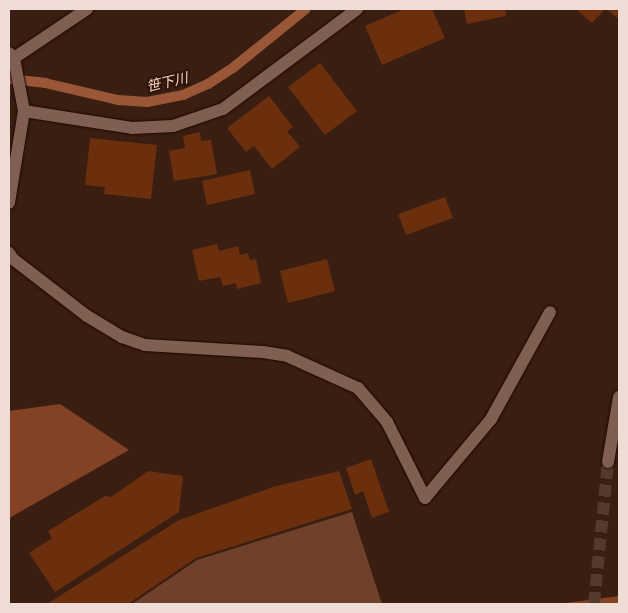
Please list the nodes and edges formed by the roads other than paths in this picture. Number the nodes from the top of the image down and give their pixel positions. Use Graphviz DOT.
graph roads {
  1 [pos="87,9"];
  2 [pos="358,9"];
  3 [pos="11,55"];
  4 [pos="24,111"];
  5 [pos="9,204"];
  6 [pos="9,253"];
  7 [pos="550,312"];
  8 [pos="619,397"];
  9 [pos="608,462"];
  1 -- 3 [label="street"];
  2 -- 4 [label="street"];
  3 -- 4 [label="street"];
  4 -- 5 [label="street"];
  6 -- 7 [label="street"];
  8 -- 9 [label="street"];
}
